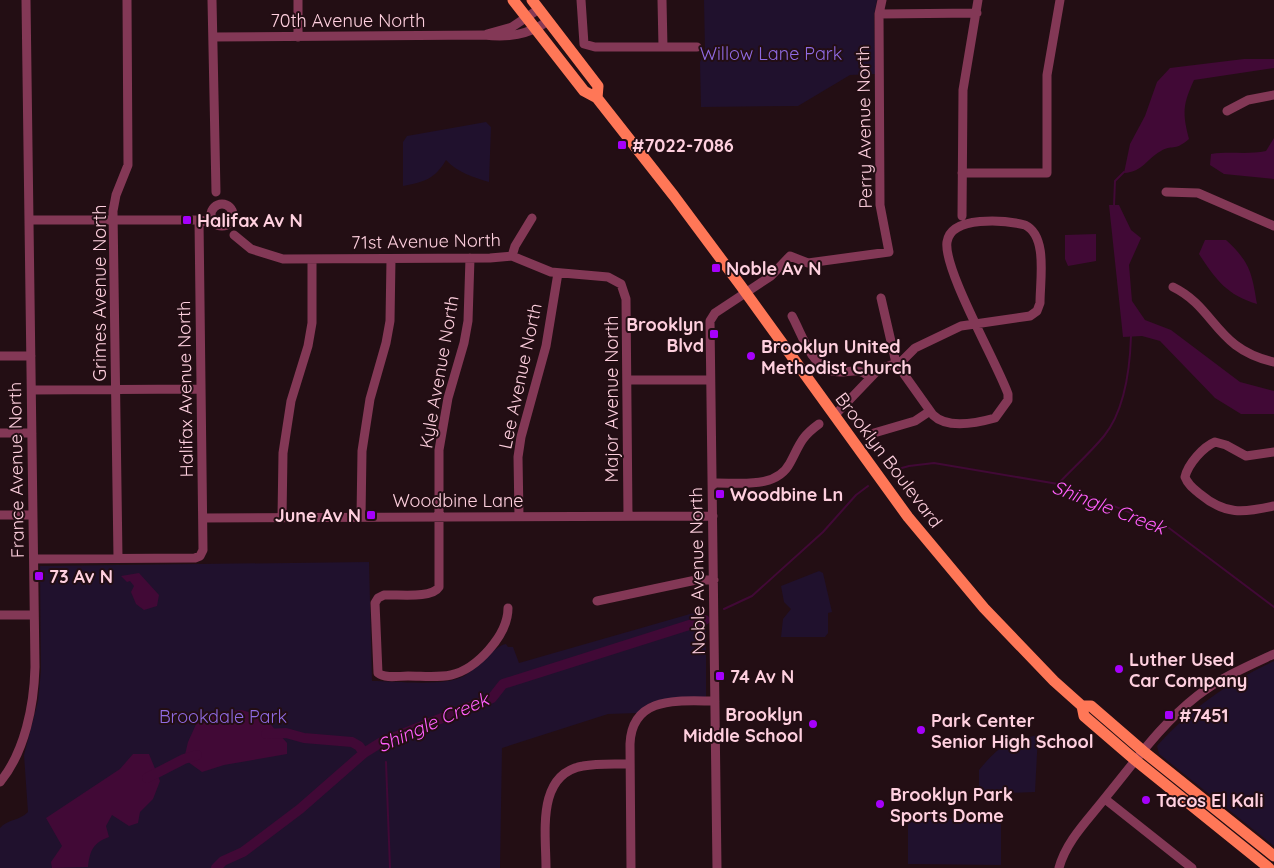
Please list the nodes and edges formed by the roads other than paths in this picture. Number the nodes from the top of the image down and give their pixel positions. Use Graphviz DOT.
graph roads {
  1 [pos="26,0"];
  2 [pos="127,0"];
  3 [pos="212,0"];
  4 [pos="298,0"];
  5 [pos="513,0"];
  6 [pos="581,0"];
  7 [pos="662,0"];
  8 [pos="882,0"];
  9 [pos="978,0"];
  10 [pos="1060,0"];
  11 [pos="536,5"];
  12 [pos="977,13"];
  13 [pos="879,14"];
  14 [pos="527,18"];
  15 [pos="548,20"];
  16 [pos="536,29"];
  17 [pos="484,35"];
  18 [pos="298,36"];
  19 [pos="213,37"];
  20 [pos="663,47"];
  21 [pos="698,47"];
  22 [pos="1274,95"];
  23 [pos="597,98"];
  24 [pos="1227,111"];
  25 [pos="962,173"];
  26 [pos="1166,192"];
  27 [pos="217,208"];
  28 [pos="962,216"];
  29 [pos="532,218"];
  30 [pos="113,219"];
  31 [pos="29,220"];
  32 [pos="199,220"];
  33 [pos="223,224"];
  34 [pos="1274,226"];
  35 [pos="512,256"];
  36 [pos="470,258"];
  37 [pos="391,259"];
  38 [pos="312,260"];
  39 [pos="558,273"];
  40 [pos="620,284"];
  41 [pos="1174,287"];
  42 [pos="745,292"];
  43 [pos="881,298"];
  44 [pos="792,316"];
  45 [pos="975,324"];
  46 [pos="0,356"];
  47 [pos="31,356"];
  48 [pos="1274,362"];
  49 [pos="896,364"];
  50 [pos="868,377"];
  51 [pos="628,380"];
  52 [pos="710,380"];
  53 [pos="114,388"];
  54 [pos="200,389"];
  55 [pos="32,390"];
  56 [pos="930,411"];
  57 [pos="834,416"];
  58 [pos="819,424"];
  59 [pos="0,433"];
  60 [pos="32,433"];
  61 [pos="874,433"];
  62 [pos="1274,452"];
  63 [pos="712,483"];
  64 [pos="1274,506"];
  65 [pos="0,515"];
  66 [pos="33,515"];
  67 [pos="519,516"];
  68 [pos="628,516"];
  69 [pos="713,516"];
  70 [pos="361,517"];
  71 [pos="440,517"];
  72 [pos="203,518"];
  73 [pos="282,518"];
  74 [pos="118,558"];
  75 [pos="34,559"];
  76 [pos="714,580"];
  77 [pos="596,602"];
  78 [pos="508,608"];
  79 [pos="34,614"];
  80 [pos="0,615"];
  81 [pos="1274,654"];
  82 [pos="715,701"];
  83 [pos="1082,706"];
  84 [pos="1142,751"];
  85 [pos="1135,760"];
  86 [pos="630,764"];
  87 [pos="0,782"];
  88 [pos="1105,799"];
  89 [pos="1274,856"];
  90 [pos="1189,867"];
  91 [pos="546,868"];
  92 [pos="631,868"];
  93 [pos="717,868"];
  94 [pos="1059,868"];
  95 [pos="1269,868"];
  1 -- 31 [label="street, France Avenue North"];
  2 -- 30 [label="street, Grimes Avenue North"];
  3 -- 19 [label="street"];
  4 -- 18 [label="street"];
  5 -- 14 [label="main road, Brooklyn Boulevard"];
  6 -- 20 [label="street"];
  7 -- 20 [label="street"];
  8 -- 13 [label="street, Perry Avenue North"];
  9 -- 12 [label="street"];
  10 -- 25 [label="street"];
  11 -- 14 [label="street, 70th Avenue North"];
  11 -- 15 [label="main road, Brooklyn Boulevard"];
  12 -- 13 [label="street"];
  12 -- 25 [label="street"];
  13 -- 42 [label="street, Perry Avenue North"];
  14 -- 16 [label="main road, Brooklyn Boulevard"];
  14 -- 17 [label="street, 70th Avenue North"];
  15 -- 16 [label="street, 70th Avenue North"];
  15 -- 23 [label="main road, Brooklyn Boulevard"];
  16 -- 17 [label="street, 70th Avenue North"];
  16 -- 23 [label="main road, Brooklyn Boulevard"];
  17 -- 18 [label="street, 70th Avenue North"];
  18 -- 19 [label="street, 70th Avenue North"];
  19 -- 27 [label="street"];
  20 -- 21 [label="street"];
  22 -- 24 [label="street"];
  23 -- 42 [label="main road, Brooklyn Boulevard"];
  25 -- 28 [label="street"];
  26 -- 34 [label="street"];
  27 -- 32 [label="street, 71st Avenue North"];
  27 -- 33 [label="street"];
  27 -- 33 [label="street"];
  29 -- 35 [label="street"];
  30 -- 31 [label="street, 71st Avenue North"];
  30 -- 32 [label="street, 71st Avenue North"];
  30 -- 53 [label="street, Grimes Avenue North"];
  31 -- 47 [label="street, France Avenue North"];
  32 -- 33 [label="street, 71st Avenue North"];
  32 -- 54 [label="street, Halifax Avenue North"];
  33 -- 38 [label="street, 71st Avenue North"];
  35 -- 36 [label="street, 71st Avenue North"];
  35 -- 39 [label="street, 71st Avenue North"];
  36 -- 37 [label="street, 71st Avenue North"];
  36 -- 71 [label="street, Kyle Avenue North"];
  37 -- 38 [label="street, 71st Avenue North"];
  37 -- 70 [label="street"];
  38 -- 73 [label="street"];
  39 -- 40 [label="street, 71st Avenue North"];
  39 -- 67 [label="street, Lee Avenue North"];
  40 -- 51 [label="street, Major Avenue North"];
  41 -- 48 [label="street"];
  42 -- 52 [label="street, Noble Avenue North"];
  42 -- 57 [label="main road, Brooklyn Boulevard"];
  43 -- 49 [label="street"];
  44 -- 50 [label="street"];
  45 -- 45 [label="street"];
  45 -- 49 [label="street"];
  45 -- 56 [label="street"];
  46 -- 47 [label="street"];
  47 -- 55 [label="street, France Avenue North"];
  49 -- 50 [label="street"];
  49 -- 56 [label="street"];
  50 -- 57 [label="street"];
  51 -- 52 [label="street"];
  51 -- 68 [label="street, Major Avenue North"];
  52 -- 63 [label="street, Noble Avenue North"];
  53 -- 54 [label="street"];
  53 -- 55 [label="street"];
  53 -- 74 [label="street, Grimes Avenue North"];
  54 -- 72 [label="street, Halifax Avenue North"];
  55 -- 60 [label="street, France Avenue North"];
  56 -- 61 [label="street"];
  57 -- 83 [label="main road, Brooklyn Boulevard"];
  58 -- 63 [label="street"];
  59 -- 60 [label="street"];
  60 -- 66 [label="street, France Avenue North"];
  62 -- 64 [label="street"];
  63 -- 69 [label="street, Noble Avenue North"];
  65 -- 66 [label="street"];
  66 -- 75 [label="street, France Avenue North"];
  67 -- 68 [label="street, Woodbine Lane"];
  67 -- 71 [label="street, Woodbine Lane"];
  68 -- 69 [label="street, Woodbine Lane"];
  69 -- 76 [label="street, Noble Avenue North"];
  70 -- 71 [label="street, Woodbine Lane"];
  70 -- 73 [label="street, Woodbine Lane"];
  71 -- 78 [label="street, Kyle Avenue North"];
  72 -- 73 [label="street, Woodbine Lane"];
  72 -- 74 [label="street, Halifax Avenue North"];
  74 -- 75 [label="street"];
  75 -- 79 [label="street, France Avenue North"];
  76 -- 77 [label="street"];
  76 -- 82 [label="street, Noble Avenue North"];
  79 -- 80 [label="street"];
  79 -- 87 [label="street, France Avenue North"];
  81 -- 84 [label="street"];
  82 -- 86 [label="street"];
  82 -- 93 [label="street, Noble Avenue North"];
  83 -- 84 [label="main road, Brooklyn Boulevard"];
  83 -- 85 [label="main road, Brooklyn Boulevard"];
  84 -- 85 [label="street"];
  84 -- 89 [label="main road, Brooklyn Boulevard"];
  85 -- 88 [label="street"];
  85 -- 95 [label="main road, Brooklyn Boulevard"];
  86 -- 91 [label="street"];
  86 -- 92 [label="street"];
  88 -- 90 [label="street"];
  88 -- 94 [label="street"];
}
